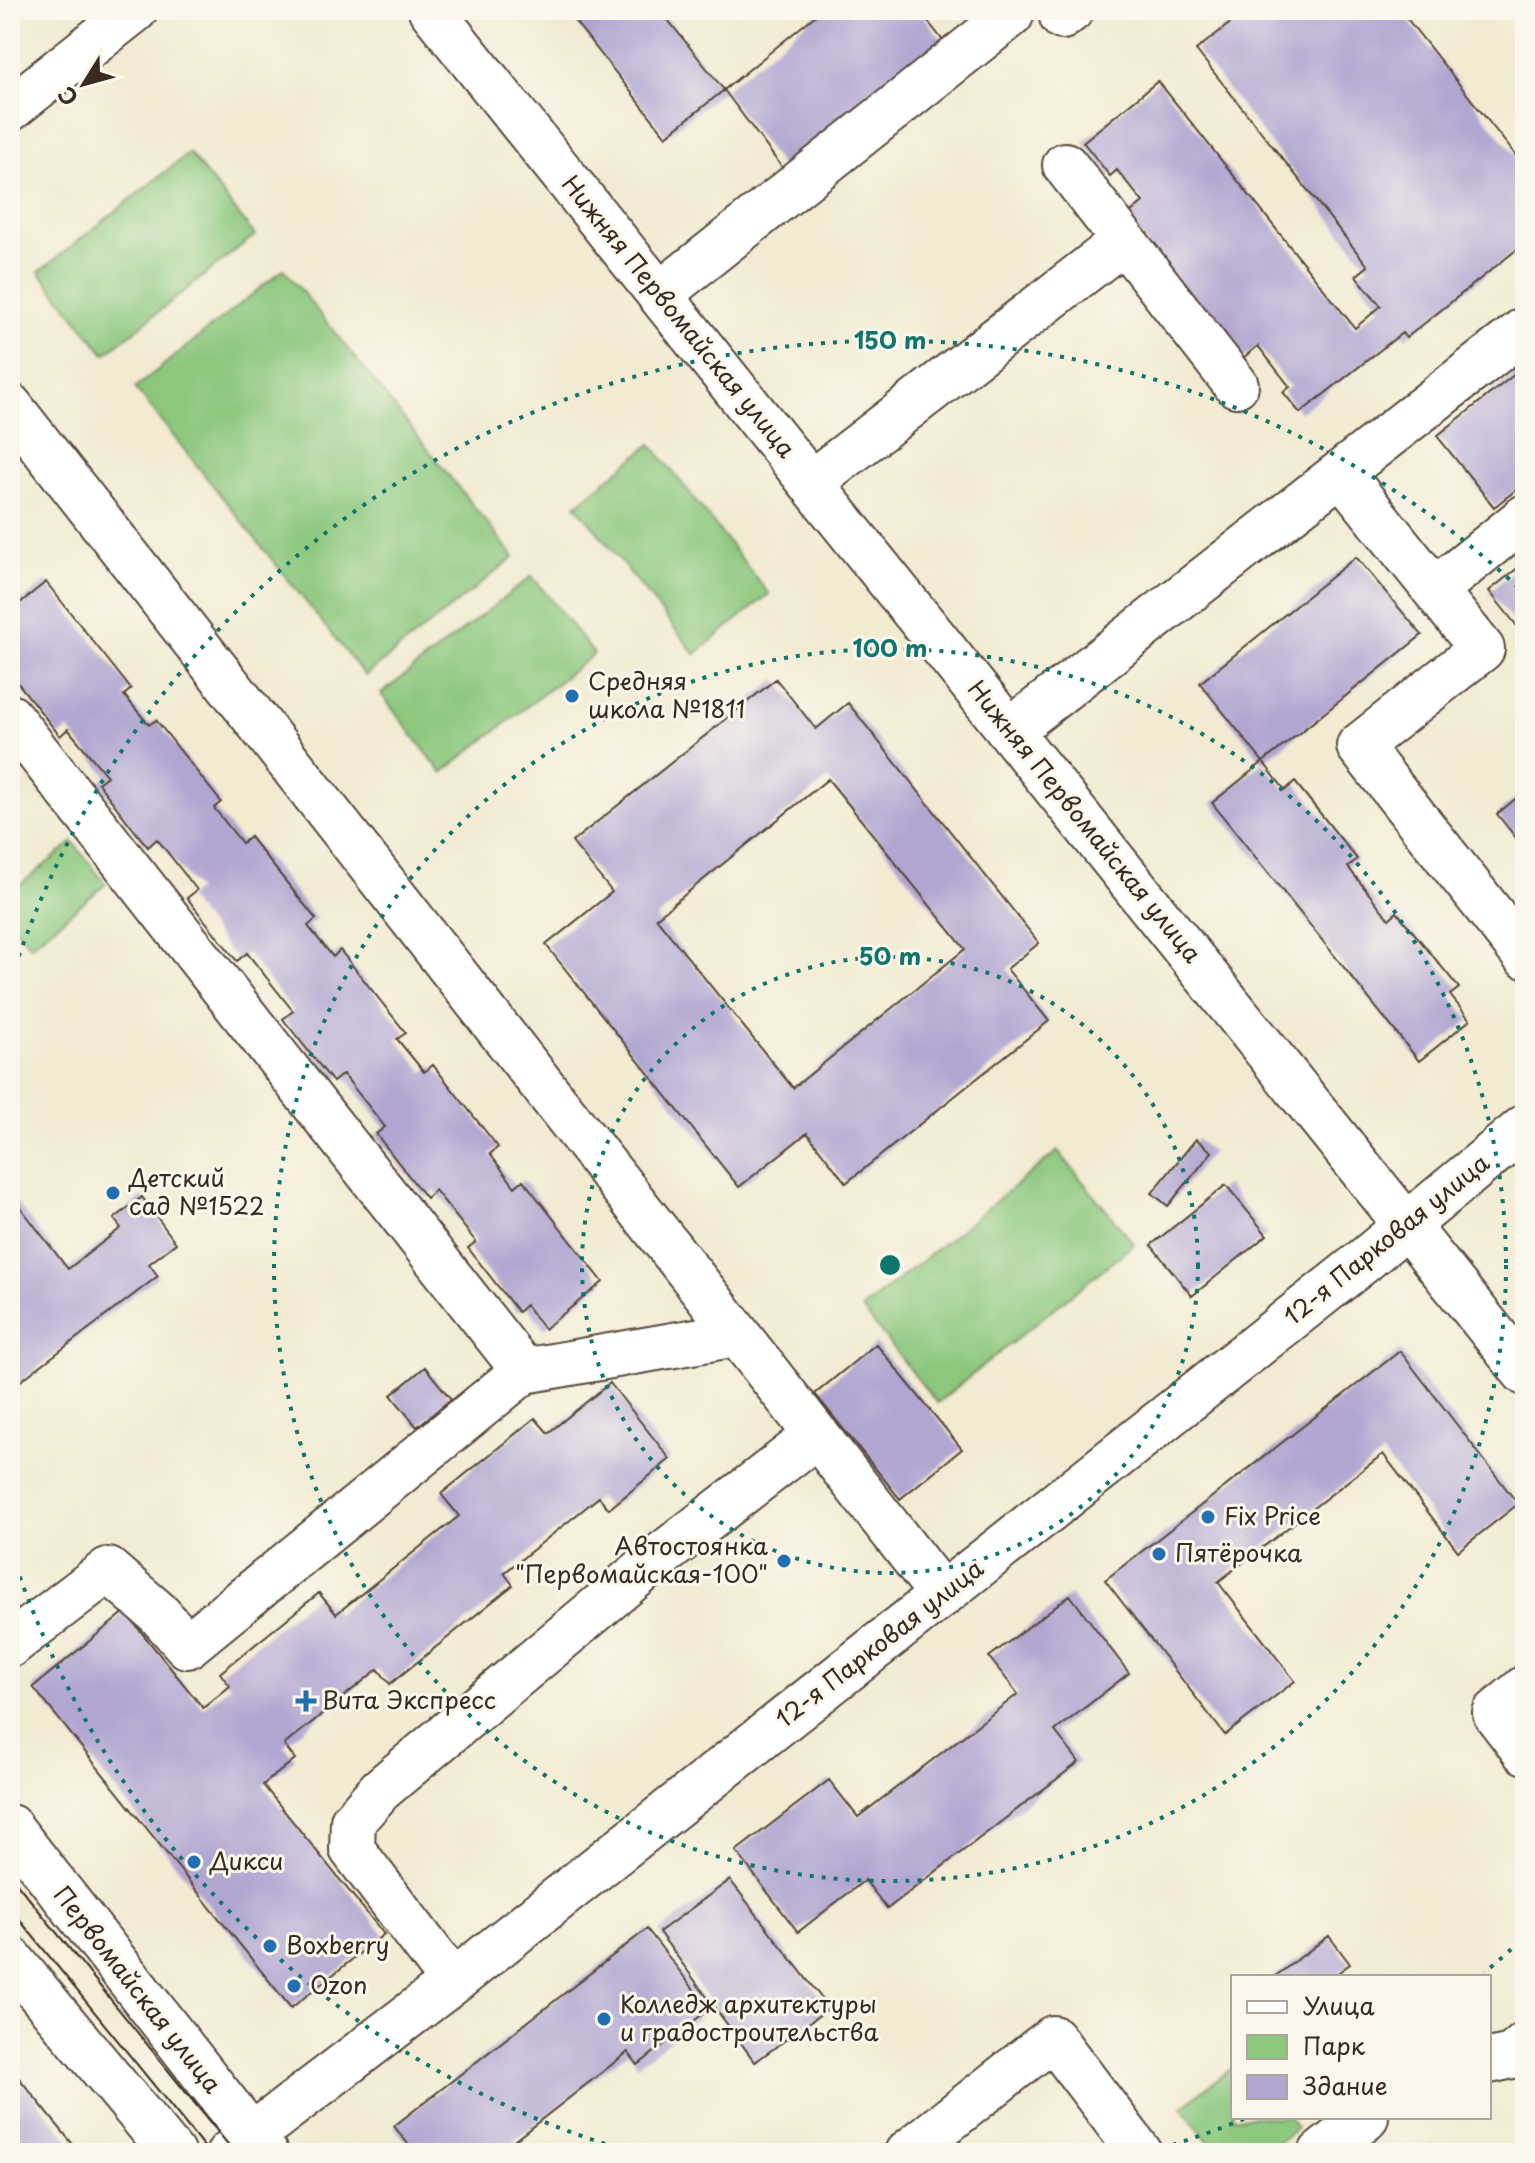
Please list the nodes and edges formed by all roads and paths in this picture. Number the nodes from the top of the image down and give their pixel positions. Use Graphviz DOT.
graph roads {
  1 [pos="135,10"];
  2 [pos="431,10"];
  3 [pos="1006,10"];
  4 [pos="10,109"];
  5 [pos="1065,165"];
  6 [pos="1124,241"];
  7 [pos="660,294"];
  8 [pos="1525,329"];
  9 [pos="1236,385"];
  10 [pos="14,425"];
  11 [pos="1341,473"];
  12 [pos="812,482"];
  13 [pos="1518,535"];
  14 [pos="1436,589"];
  15 [pos="10,717"];
  16 [pos="1011,730"];
  17 [pos="1525,956"];
  18 [pos="1525,1127"];
  19 [pos="1407,1226"];
  20 [pos="737,1334"];
  21 [pos="524,1371"];
  22 [pos="1525,1373"];
  23 [pos="817,1435"];
  24 [pos="942,1595"];
  25 [pos="10,1645"];
  26 [pos="1525,1688"];
  27 [pos="1525,1752"];
  28 [pos="10,1827"];
  29 [pos="10,1958"];
  30 [pos="453,1982"];
  31 [pos="1525,2045"];
  32 [pos="1491,2061"];
  33 [pos="1364,2119"];
  34 [pos="249,2148"];
  35 [pos="172,2153"];
  36 [pos="907,2153"];
  37 [pos="1140,2153"];
  38 [pos="1321,2153"];
  1 -- 4 [label="street"];
  2 -- 7 [label="street, Нижняя Первомайская улица"];
  3 -- 7 [label="street"];
  5 -- 6 [label="street"];
  6 -- 9 [label="street"];
  6 -- 12 [label="street"];
  7 -- 12 [label="street, Нижняя Первомайская улица"];
  8 -- 11 [label="street"];
  10 -- 20 [label="street"];
  11 -- 14 [label="street"];
  11 -- 16 [label="street"];
  12 -- 16 [label="street, Нижняя Первомайская улица"];
  13 -- 14 [label="street"];
  14 -- 17 [label="street"];
  15 -- 21 [label="street"];
  16 -- 19 [label="street, Нижняя Первомайская улица"];
  18 -- 19 [label="street, 12-я Парковая улица"];
  19 -- 22 [label="street, Нижняя Первомайская улица"];
  19 -- 24 [label="street, 12-я Парковая улица"];
  20 -- 21 [label="street"];
  20 -- 23 [label="street"];
  21 -- 25 [label="street"];
  23 -- 24 [label="street"];
  23 -- 30 [label="street"];
  24 -- 30 [label="street, 12-я Парковая улица"];
  26 -- 27 [label="street"];
  28 -- 34 [label="street, Первомайская улица"];
  29 -- 35 [label="street"];
  30 -- 34 [label="street, 12-я Парковая улица"];
  31 -- 32 [label="street"];
  33 -- 38 [label="street"];
  36 -- 37 [label="street"];
}
